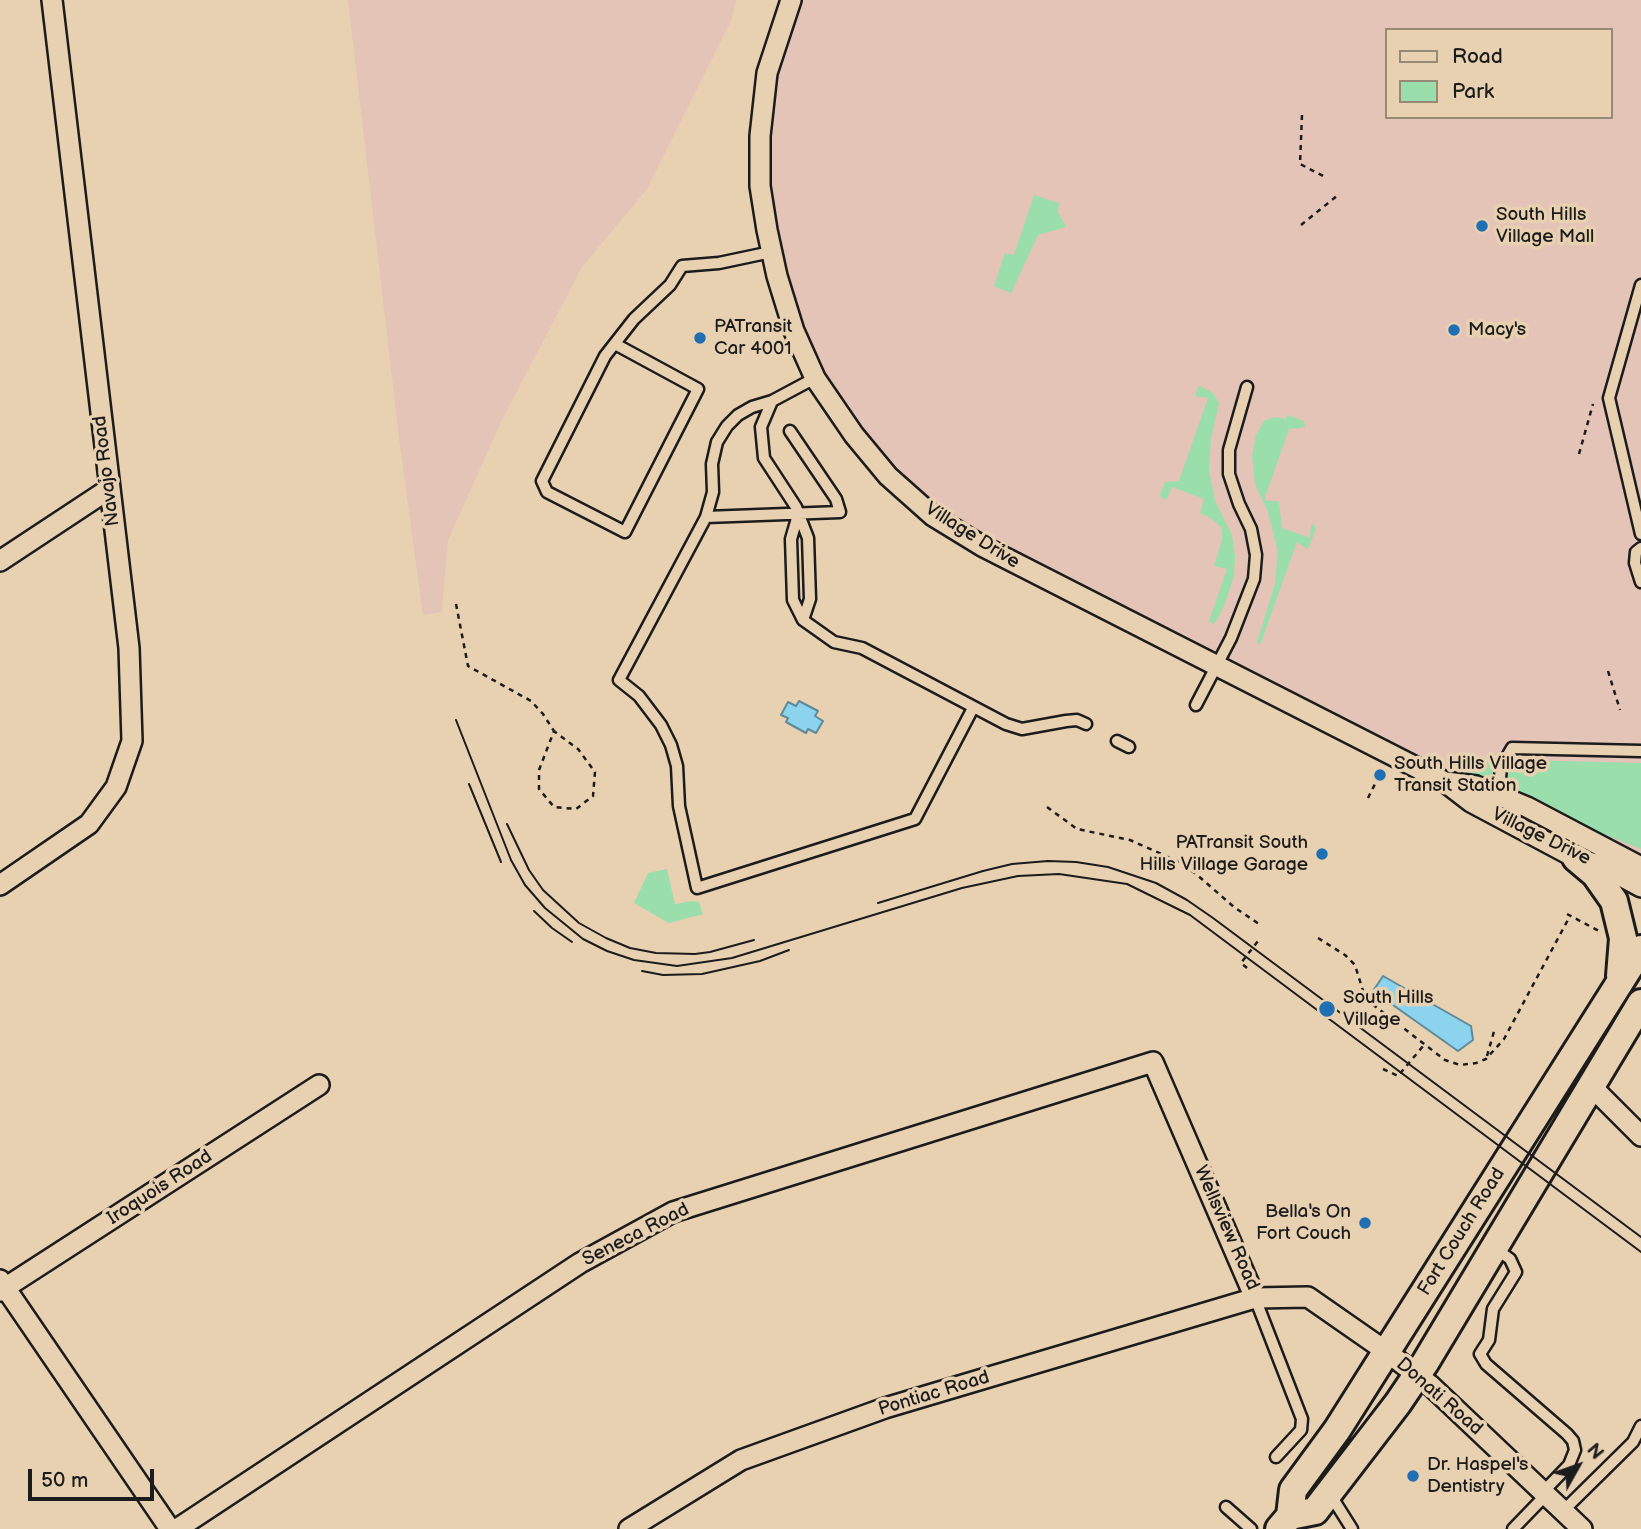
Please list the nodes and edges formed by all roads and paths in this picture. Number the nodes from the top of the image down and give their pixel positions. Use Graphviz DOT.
graph roads {
  1 [pos="51,0"];
  2 [pos="791,0"];
  3 [pos="1302,115"];
  4 [pos="1327,178"];
  5 [pos="1338,195"];
  6 [pos="1301,225"];
  7 [pos="771,252"];
  8 [pos="1641,285"];
  9 [pos="615,344"];
  10 [pos="815,378"];
  11 [pos="1247,387"];
  12 [pos="772,401"];
  13 [pos="1593,404"];
  14 [pos="790,431"];
  15 [pos="1579,454"];
  16 [pos="109,489"];
  17 [pos="799,515"];
  18 [pos="706,517"];
  19 [pos="1641,534"];
  20 [pos="1641,548"];
  21 [pos="0,561"];
  22 [pos="1641,582"];
  23 [pos="456,604"];
  24 [pos="803,620"];
  25 [pos="1217,665"];
  26 [pos="1608,671"];
  27 [pos="1196,705"];
  28 [pos="972,708"];
  29 [pos="1620,710"];
  30 [pos="1086,724"];
  31 [pos="554,731"];
  32 [pos="1117,741"];
  33 [pos="1129,747"];
  34 [pos="1641,751"];
  35 [pos="1378,778"];
  36 [pos="1445,782"];
  37 [pos="1368,797"];
  38 [pos="1047,807"];
  39 [pos="1527,807"];
  40 [pos="1576,858"];
  41 [pos="1641,867"];
  42 [pos="0,885"];
  43 [pos="1641,887"];
  44 [pos="1259,924"];
  45 [pos="1601,932"];
  46 [pos="1318,938"];
  47 [pos="1258,941"];
  48 [pos="1641,949"];
  49 [pos="1247,968"];
  50 [pos="1618,988"];
  51 [pos="1637,1016"];
  52 [pos="1494,1028"];
  53 [pos="1424,1045"];
  54 [pos="1486,1059"];
  55 [pos="1153,1062"];
  56 [pos="1383,1069"];
  57 [pos="319,1085"];
  58 [pos="1591,1086"];
  59 [pos="1641,1136"];
  60 [pos="1496,1248"];
  61 [pos="2,1286"];
  62 [pos="1255,1298"];
  63 [pos="1387,1352"];
  64 [pos="1417,1375"];
  65 [pos="1641,1426"];
  66 [pos="1276,1457"];
  67 [pos="1543,1492"];
  68 [pos="1330,1494"];
  69 [pos="1226,1507"];
  70 [pos="1284,1523"];
  71 [pos="1572,1523"];
  72 [pos="170,1529"];
  73 [pos="177,1529"];
  74 [pos="629,1529"];
  75 [pos="1251,1529"];
  76 [pos="1352,1529"];
  77 [pos="1513,1529"];
  1 -- 16 [label="street, Navajo Road"];
  2 -- 7 [label="street, Village Drive"];
  3 -- 4 [label="path"];
  5 -- 6 [label="path"];
  7 -- 9 [label="lane"];
  7 -- 10 [label="street, Village Drive"];
  8 -- 19 [label="lane"];
  9 -- 9 [label="lane"];
  10 -- 12 [label="lane"];
  10 -- 25 [label="street, Village Drive"];
  11 -- 25 [label="lane"];
  12 -- 17 [label="lane"];
  12 -- 18 [label="lane"];
  13 -- 15 [label="path"];
  14 -- 17 [label="lane"];
  16 -- 21 [label="street"];
  16 -- 42 [label="street, Navajo Road"];
  17 -- 18 [label="lane"];
  17 -- 24 [label="lane"];
  17 -- 24 [label="lane"];
  18 -- 28 [label="lane"];
  20 -- 22 [label="lane"];
  23 -- 31 [label="path"];
  24 -- 28 [label="lane"];
  25 -- 27 [label="lane"];
  25 -- 36 [label="street, Village Drive"];
  26 -- 29 [label="path"];
  28 -- 30 [label="lane"];
  31 -- 31 [label="path"];
  32 -- 33 [label="lane"];
  34 -- 39 [label="lane"];
  35 -- 37 [label="path"];
  36 -- 39 [label="street, Village Drive"];
  36 -- 40 [label="street, Village Drive"];
  38 -- 44 [label="path"];
  39 -- 41 [label="street, Village Drive"];
  40 -- 43 [label="street, Village Drive"];
  40 -- 50 [label="street"];
  45 -- 54 [label="path"];
  46 -- 53 [label="path"];
  47 -- 49 [label="path"];
  48 -- 50 [label="street, Fort Couch Road"];
  50 -- 63 [label="street, Fort Couch Road"];
  51 -- 58 [label="street, Fort Couch Road"];
  52 -- 54 [label="path"];
  53 -- 54 [label="path"];
  53 -- 56 [label="path"];
  55 -- 62 [label="street, Wellsview Road"];
  55 -- 73 [label="street, Seneca Road"];
  57 -- 61 [label="street, Iroquois Road"];
  58 -- 59 [label="street"];
  58 -- 60 [label="street, Fort Couch Road"];
  60 -- 64 [label="street, Fort Couch Road"];
  60 -- 67 [label="lane"];
  61 -- 72 [label="street"];
  62 -- 63 [label="street, Wellsview Road"];
  62 -- 66 [label="lane"];
  62 -- 74 [label="street, Pontiac Road"];
  63 -- 64 [label="street, Donati Road"];
  63 -- 70 [label="street, Fort Couch Road"];
  64 -- 67 [label="street, Donati Road"];
  64 -- 68 [label="street, Fort Couch Road"];
  65 -- 71 [label="lane"];
  67 -- 71 [label="street, Donati Road"];
  67 -- 77 [label="lane"];
  68 -- 70 [label="street, Fort Couch Road"];
  68 -- 76 [label="lane"];
  69 -- 75 [label="lane"];
}
